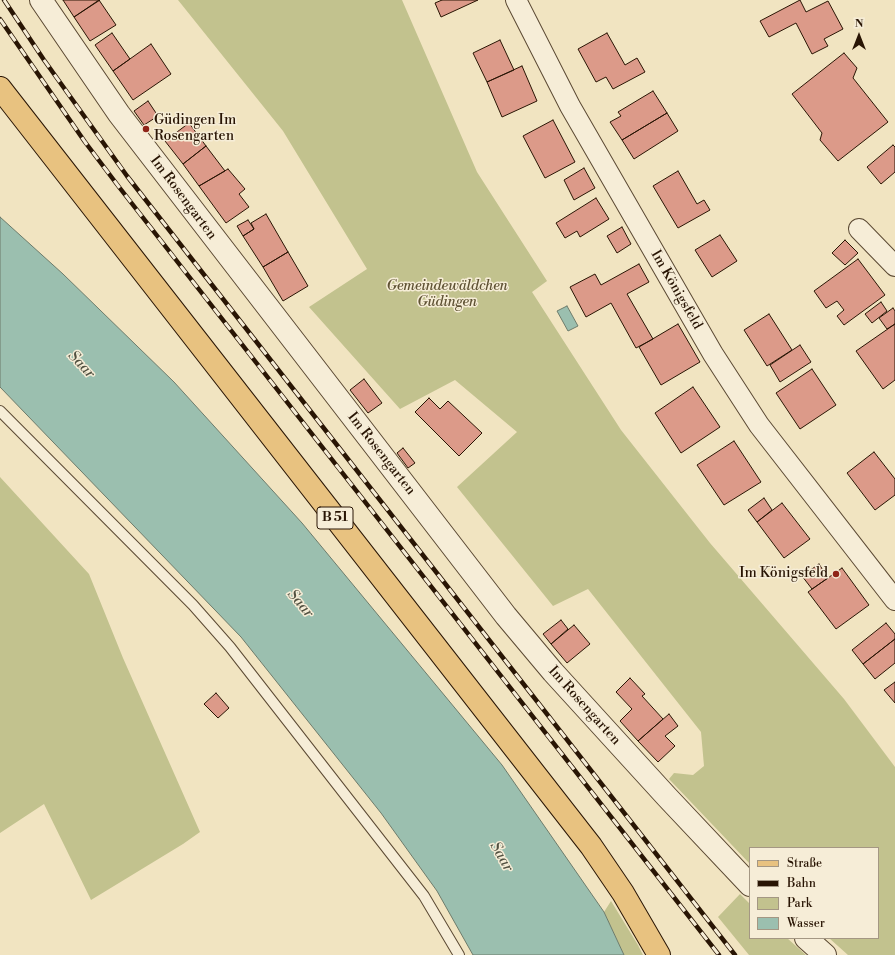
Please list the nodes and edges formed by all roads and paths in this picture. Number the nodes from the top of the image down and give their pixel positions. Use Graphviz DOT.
graph roads {
  1 [pos="41,0"];
  2 [pos="516,0"];
  3 [pos="0,88"];
  4 [pos="859,229"];
  5 [pos="895,266"];
  6 [pos="0,411"];
  7 [pos="895,600"];
  8 [pos="749,884"];
  9 [pos="807,939"];
  10 [pos="459,955"];
  11 [pos="659,955"];
  12 [pos="825,955"];
  1 -- 8 [label="street, Im Rosengarten"];
  2 -- 7 [label="street, Im Königsfeld"];
  3 -- 11 [label="main road, B 51"];
  4 -- 5 [label="street"];
  6 -- 10 [label="lane"];
  9 -- 12 [label="street"];
}
